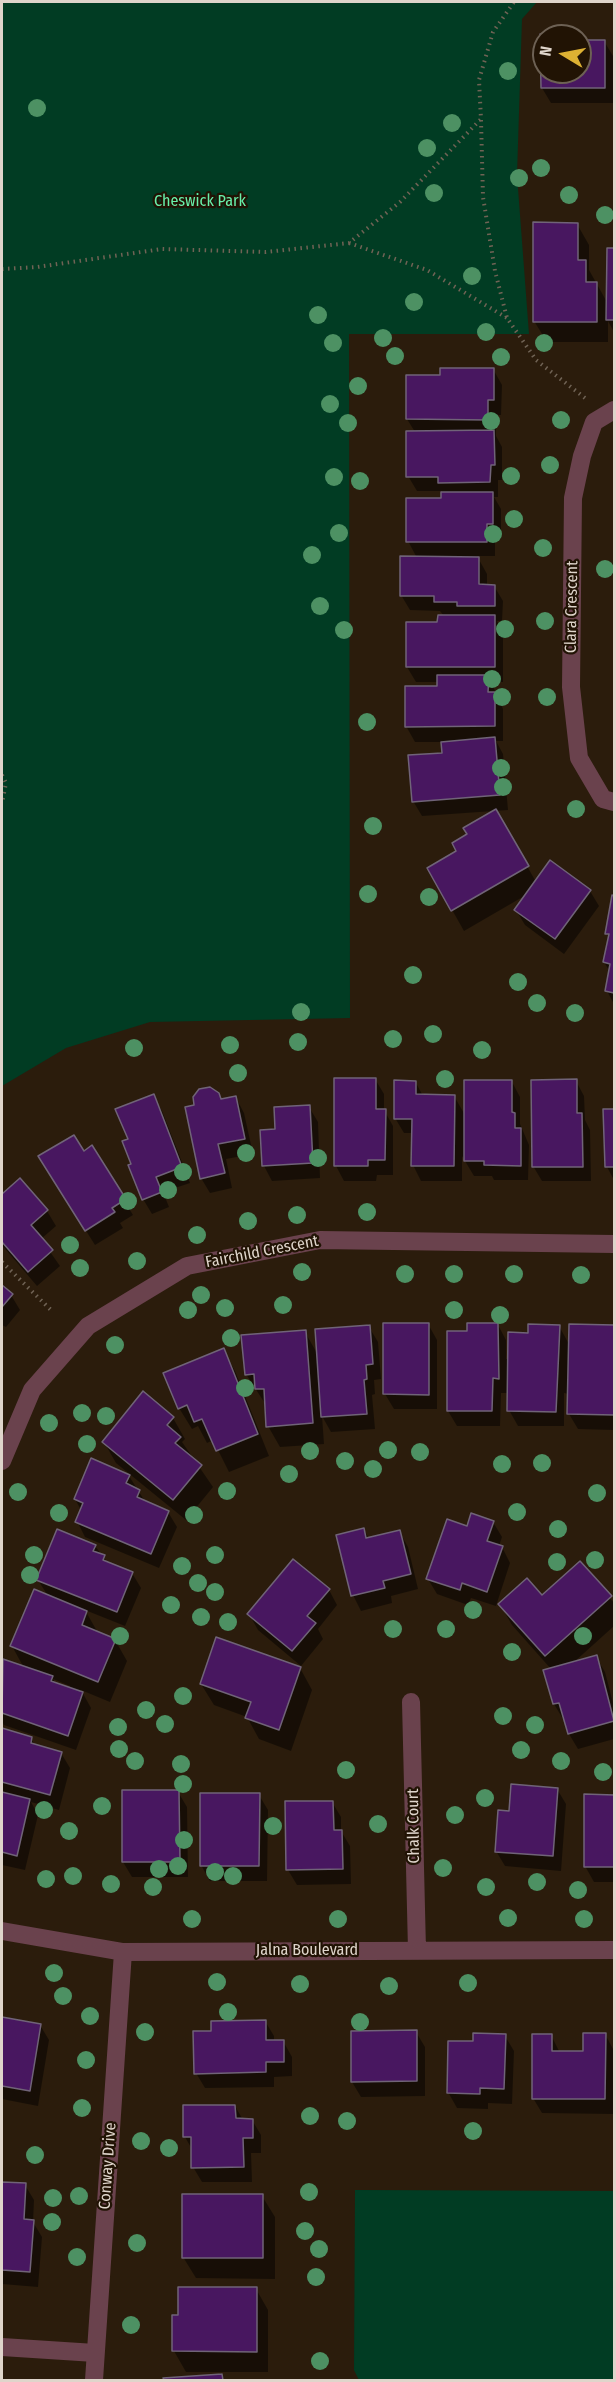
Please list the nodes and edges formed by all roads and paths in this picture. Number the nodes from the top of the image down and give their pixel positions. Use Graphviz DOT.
graph roads {
  1 [pos="514,2"];
  2 [pos="481,119"];
  3 [pos="349,243"];
  4 [pos="2,269"];
  5 [pos="507,318"];
  6 [pos="610,412"];
  7 [pos="2,776"];
  8 [pos="615,802"];
  9 [pos="2,803"];
  10 [pos="615,1244"];
  11 [pos="2,1262"];
  12 [pos="53,1312"];
  13 [pos="2,1461"];
  14 [pos="411,1702"];
  15 [pos="2,1931"];
  16 [pos="417,1950"];
  17 [pos="615,1950"];
  18 [pos="123,1952"];
  19 [pos="2,2347"];
  20 [pos="95,2353"];
  21 [pos="94,2380"];
  1 -- 2 [label="path"];
  2 -- 3 [label="path"];
  2 -- 5 [label="path"];
  3 -- 4 [label="path"];
  3 -- 5 [label="path"];
  5 -- 6 [label="path"];
  6 -- 8 [label="street, Clara Crescent"];
  7 -- 9 [label="path"];
  10 -- 13 [label="street, Fairchild Crescent"];
  11 -- 12 [label="path"];
  14 -- 16 [label="street, Chalk Court"];
  15 -- 18 [label="street, Jalna Boulevard"];
  16 -- 17 [label="street, Jalna Boulevard"];
  16 -- 18 [label="street, Jalna Boulevard"];
  18 -- 20 [label="street, Conway Drive"];
  19 -- 20 [label="street"];
  20 -- 21 [label="street, Conway Drive"];
}
